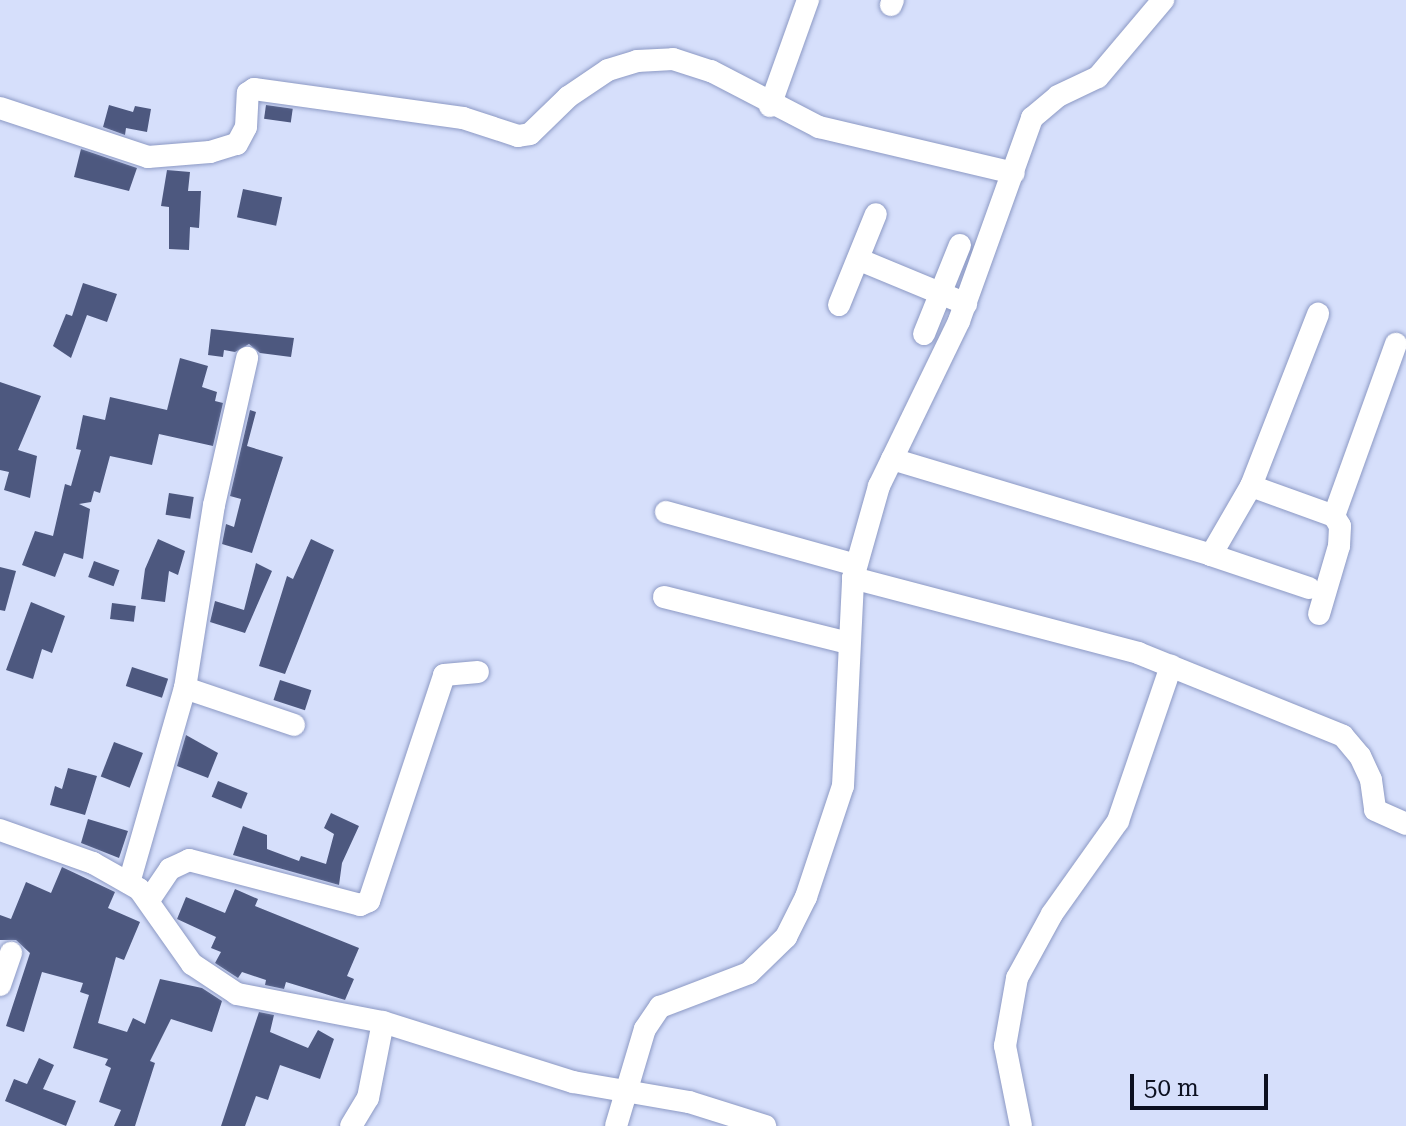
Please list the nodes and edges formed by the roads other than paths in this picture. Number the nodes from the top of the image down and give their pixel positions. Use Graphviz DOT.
graph roads {
  1 [pos="808,0"];
  2 [pos="1163,0"];
  3 [pos="770,106"];
  4 [pos="0,108"];
  5 [pos="1014,173"];
  6 [pos="876,214"];
  7 [pos="960,245"];
  8 [pos="860,260"];
  9 [pos="941,294"];
  10 [pos="966,304"];
  11 [pos="839,305"];
  12 [pos="1318,314"];
  13 [pos="924,334"];
  14 [pos="1396,344"];
  15 [pos="247,358"];
  16 [pos="892,459"];
  17 [pos="1251,486"];
  18 [pos="666,512"];
  19 [pos="1334,516"];
  20 [pos="1211,555"];
  21 [pos="855,571"];
  22 [pos="1309,588"];
  23 [pos="664,597"];
  24 [pos="1319,614"];
  25 [pos="848,643"];
  26 [pos="1171,666"];
  27 [pos="478,672"];
  28 [pos="185,688"];
  29 [pos="294,725"];
  30 [pos="1406,824"];
  31 [pos="0,830"];
  32 [pos="129,883"];
  33 [pos="149,900"];
  34 [pos="11,953"];
  35 [pos="0,985"];
  36 [pos="383,1022"];
  37 [pos="624,1093"];
  38 [pos="351,1126"];
  39 [pos="616,1126"];
  40 [pos="765,1126"];
  41 [pos="1021,1126"];
  1 -- 3 [label="street"];
  2 -- 5 [label="street"];
  3 -- 4 [label="street"];
  3 -- 5 [label="street"];
  5 -- 10 [label="street"];
  6 -- 8 [label="street"];
  7 -- 9 [label="street"];
  8 -- 9 [label="street"];
  8 -- 11 [label="street"];
  9 -- 10 [label="street"];
  9 -- 13 [label="street"];
  10 -- 16 [label="street"];
  12 -- 17 [label="street"];
  14 -- 19 [label="street"];
  15 -- 28 [label="street"];
  16 -- 20 [label="street"];
  16 -- 21 [label="street"];
  17 -- 19 [label="street"];
  17 -- 20 [label="street"];
  18 -- 21 [label="street"];
  19 -- 24 [label="street"];
  20 -- 22 [label="street"];
  21 -- 25 [label="street"];
  21 -- 26 [label="street"];
  23 -- 25 [label="street"];
  25 -- 37 [label="street"];
  26 -- 30 [label="street"];
  26 -- 41 [label="street"];
  27 -- 33 [label="street"];
  28 -- 29 [label="street"];
  28 -- 32 [label="street"];
  31 -- 32 [label="street"];
  32 -- 33 [label="street"];
  33 -- 36 [label="street"];
  34 -- 35 [label="street"];
  36 -- 37 [label="street"];
  36 -- 38 [label="street"];
  37 -- 39 [label="street"];
  37 -- 40 [label="street"];
}
